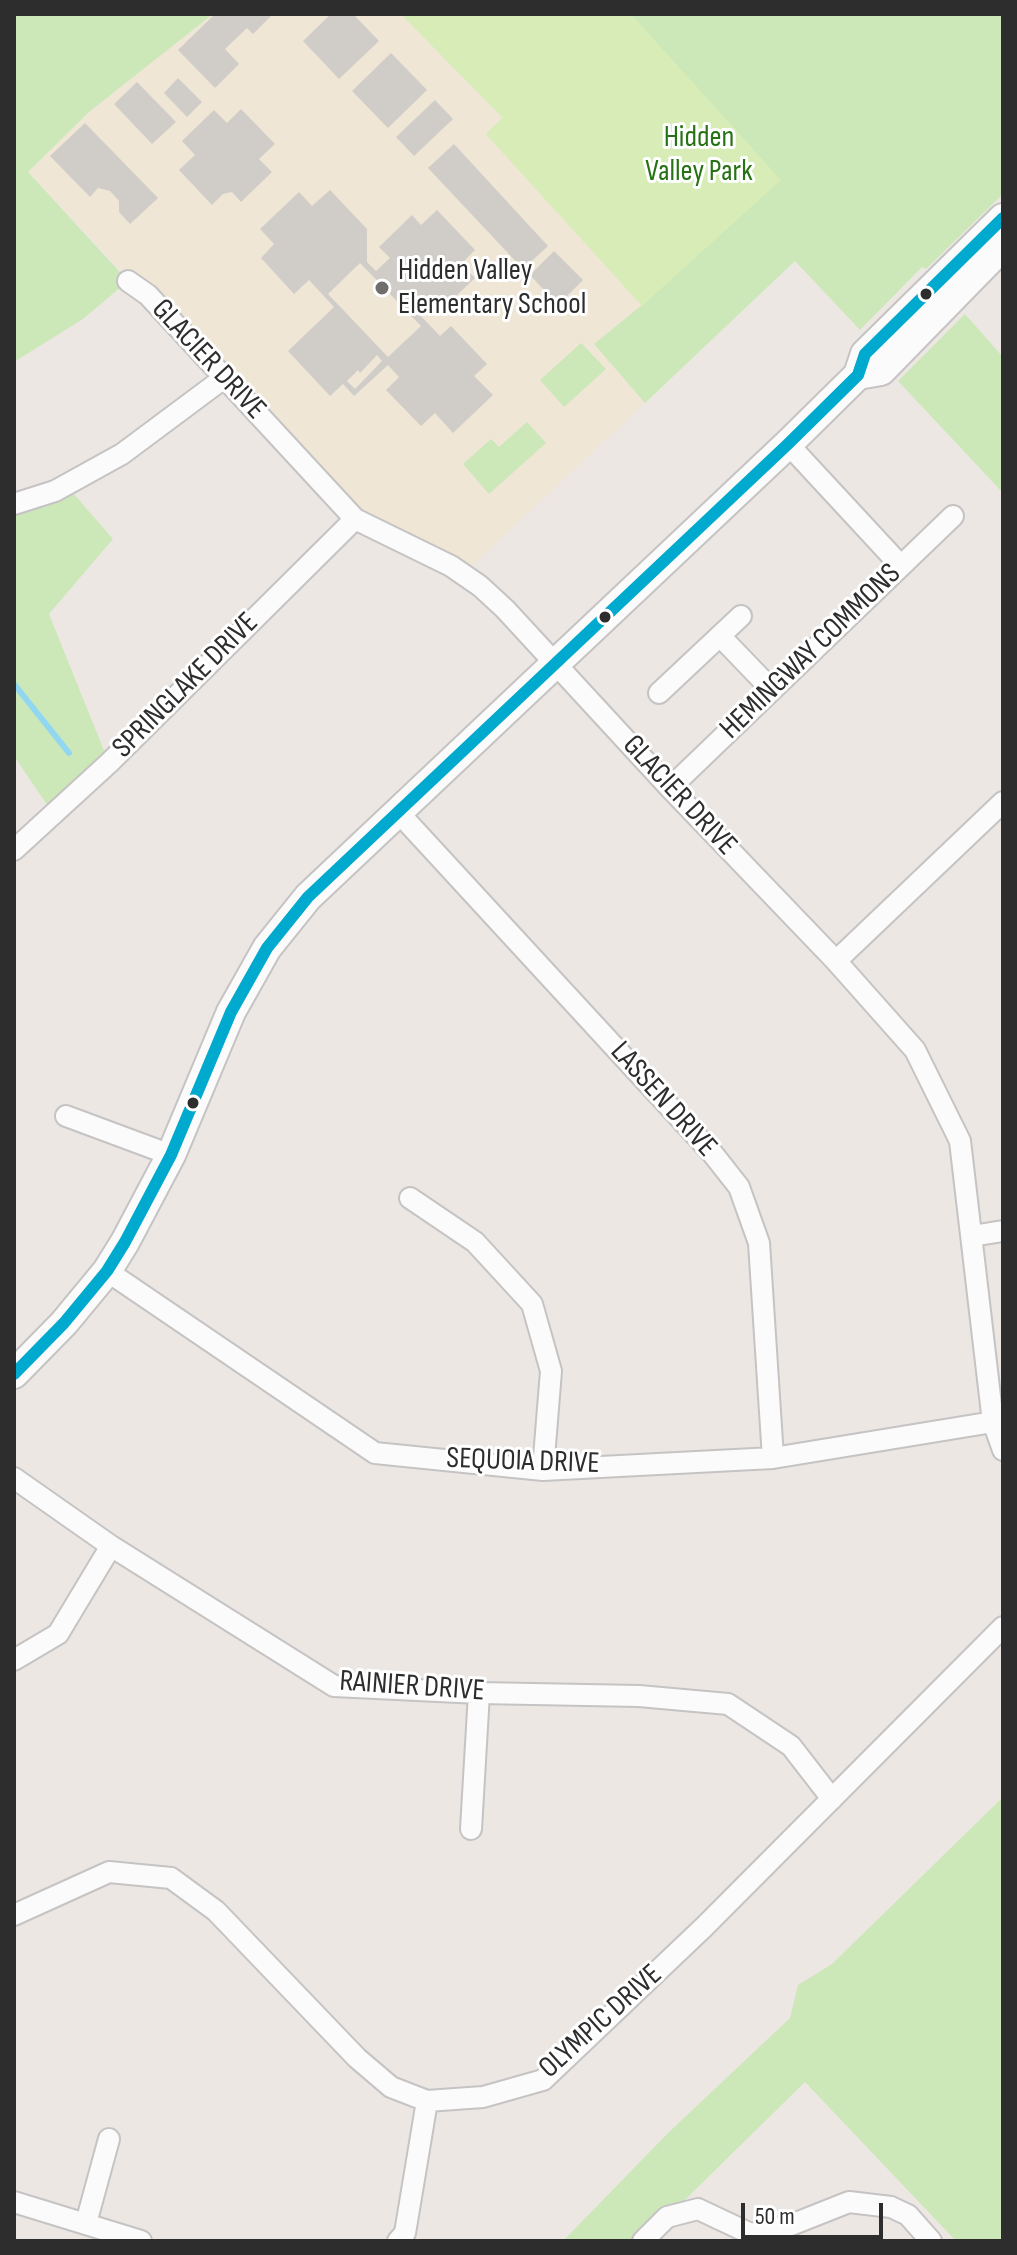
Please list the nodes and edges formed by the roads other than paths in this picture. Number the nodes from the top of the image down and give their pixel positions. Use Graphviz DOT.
graph roads {
  1 [pos="1003,218"];
  2 [pos="1003,246"];
  3 [pos="128,281"];
  4 [pos="858,375"];
  5 [pos="224,378"];
  6 [pos="788,444"];
  7 [pos="14,504"];
  8 [pos="953,516"];
  9 [pos="355,519"];
  10 [pos="901,566"];
  11 [pos="741,616"];
  12 [pos="720,636"];
  13 [pos="557,664"];
  14 [pos="772,690"];
  15 [pos="659,693"];
  16 [pos="670,788"];
  17 [pos="1003,802"];
  18 [pos="398,812"];
  19 [pos="14,850"];
  20 [pos="836,961"];
  21 [pos="66,1116"];
  22 [pos="171,1155"];
  23 [pos="410,1198"];
  24 [pos="1003,1231"];
  25 [pos="972,1236"];
  26 [pos="107,1271"];
  27 [pos="14,1374"];
  28 [pos="993,1422"];
  29 [pos="1003,1450"];
  30 [pos="773,1458"];
  31 [pos="543,1470"];
  32 [pos="14,1478"];
  33 [pos="111,1546"];
  34 [pos="1003,1627"];
  35 [pos="14,1660"];
  36 [pos="479,1693"];
  37 [pos="832,1799"];
  38 [pos="471,1829"];
  39 [pos="14,1915"];
  40 [pos="427,2101"];
  41 [pos="109,2139"];
  42 [pos="14,2202"];
  43 [pos="86,2223"];
  44 [pos="141,2241"];
  45 [pos="398,2241"];
  46 [pos="643,2241"];
  47 [pos="931,2241"];
  1 -- 4 [label="street"];
  2 -- 4 [label="street"];
  3 -- 5 [label="street, GLACIER DRIVE"];
  4 -- 6 [label="street"];
  5 -- 7 [label="street"];
  5 -- 9 [label="street, GLACIER DRIVE"];
  6 -- 10 [label="street"];
  6 -- 13 [label="street"];
  8 -- 10 [label="street, HEMINGWAY COMMONS"];
  9 -- 13 [label="street, GLACIER DRIVE"];
  9 -- 19 [label="street, SPRINGLAKE DRIVE"];
  10 -- 14 [label="street, HEMINGWAY COMMONS"];
  11 -- 12 [label="street"];
  12 -- 14 [label="street"];
  12 -- 15 [label="street"];
  13 -- 16 [label="street, GLACIER DRIVE"];
  13 -- 18 [label="street"];
  14 -- 16 [label="street, HEMINGWAY COMMONS"];
  16 -- 20 [label="street, GLACIER DRIVE"];
  17 -- 20 [label="street"];
  18 -- 22 [label="street"];
  18 -- 30 [label="street, LASSEN DRIVE"];
  20 -- 25 [label="street, GLACIER DRIVE"];
  21 -- 22 [label="street"];
  22 -- 26 [label="street"];
  23 -- 31 [label="street"];
  24 -- 25 [label="street"];
  25 -- 28 [label="street, GLACIER DRIVE"];
  26 -- 27 [label="street"];
  26 -- 31 [label="street, SEQUOIA DRIVE"];
  28 -- 29 [label="street, GLACIER DRIVE"];
  28 -- 30 [label="street, SEQUOIA DRIVE"];
  30 -- 31 [label="street, SEQUOIA DRIVE"];
  32 -- 33 [label="street, RAINIER DRIVE"];
  33 -- 35 [label="street"];
  33 -- 36 [label="street, RAINIER DRIVE"];
  34 -- 37 [label="street, OLYMPIC DRIVE"];
  36 -- 37 [label="street, RAINIER DRIVE"];
  36 -- 38 [label="street"];
  37 -- 40 [label="street, OLYMPIC DRIVE"];
  39 -- 40 [label="street, OLYMPIC DRIVE"];
  40 -- 45 [label="street"];
  41 -- 43 [label="street"];
  42 -- 43 [label="street"];
  43 -- 44 [label="street"];
  46 -- 47 [label="street"];
}
